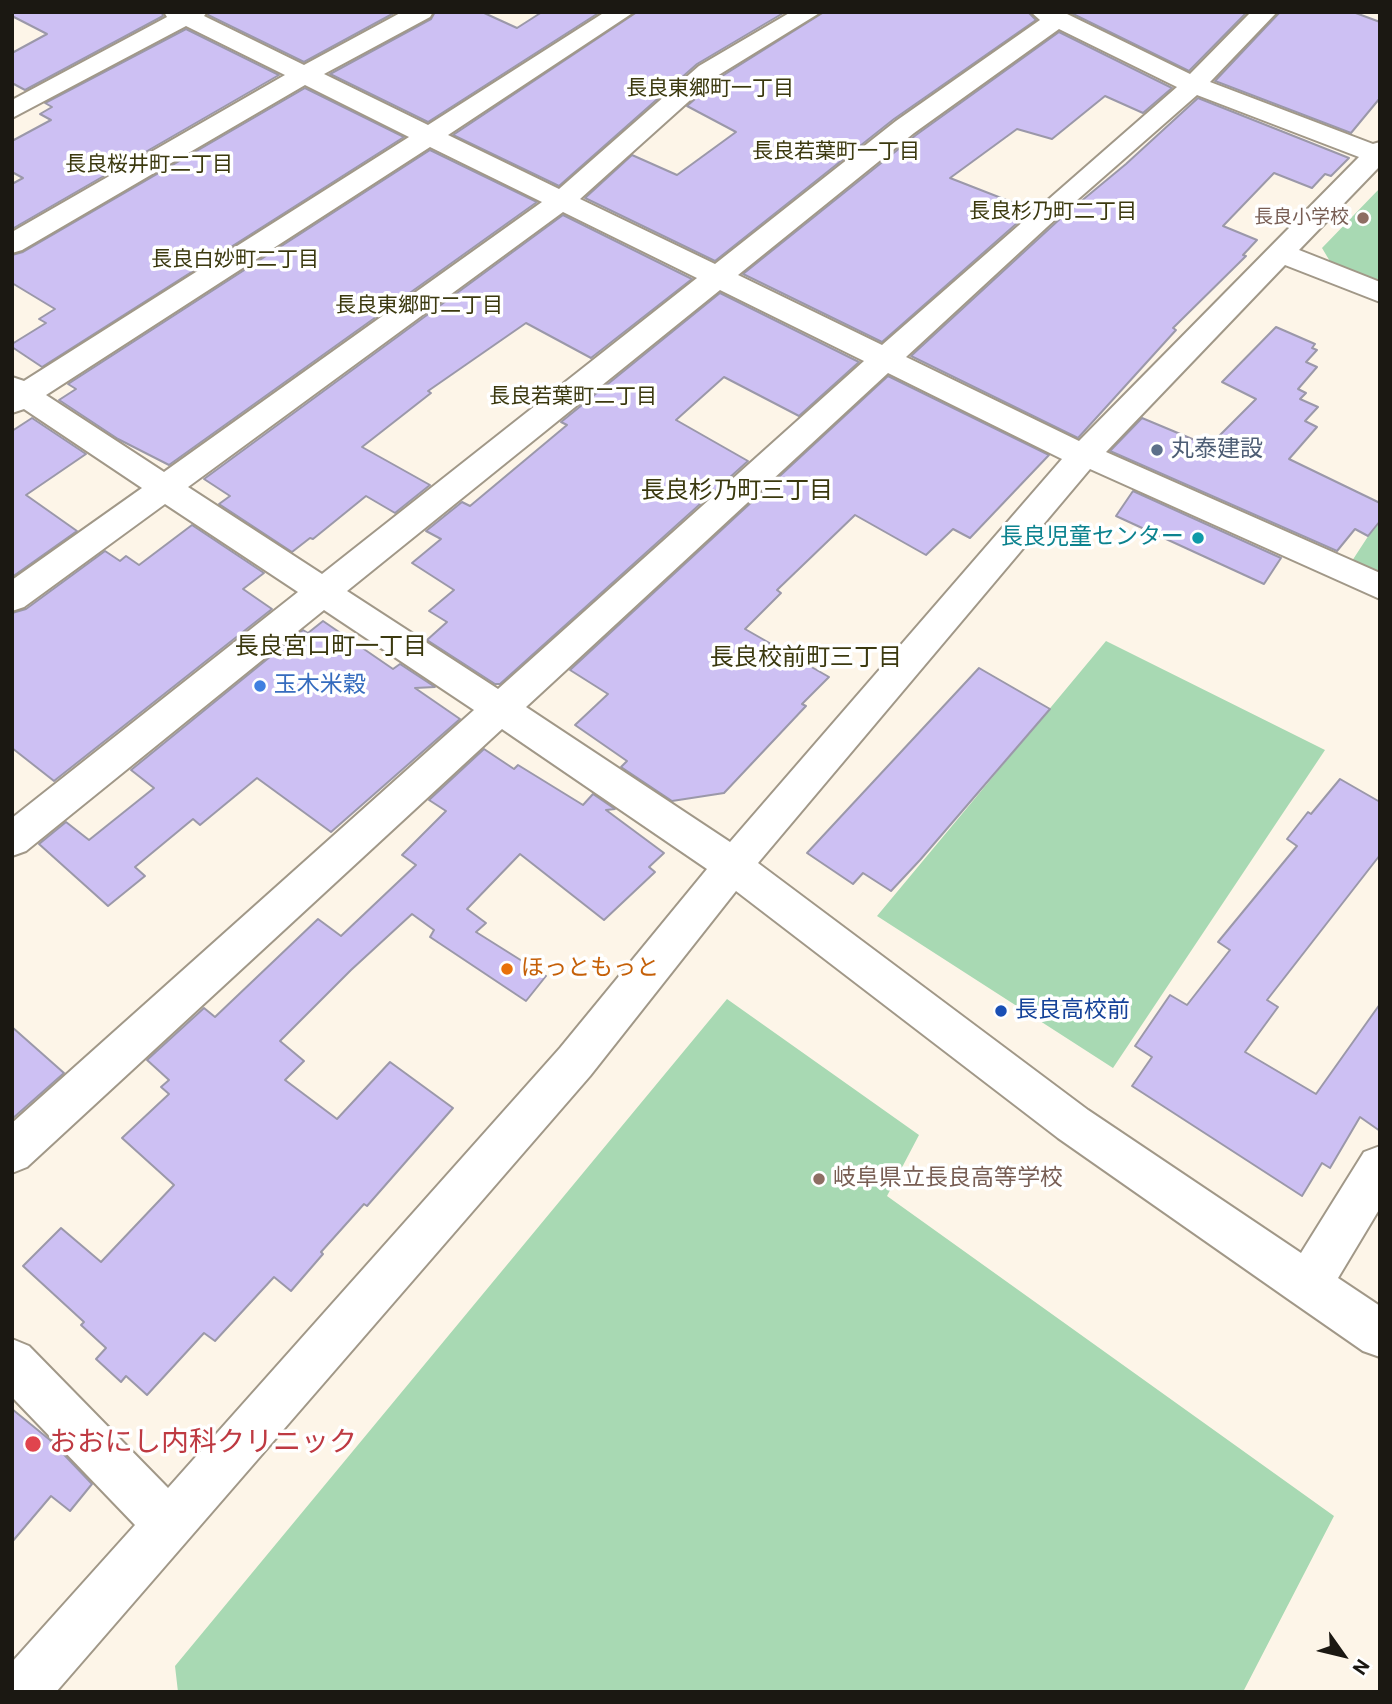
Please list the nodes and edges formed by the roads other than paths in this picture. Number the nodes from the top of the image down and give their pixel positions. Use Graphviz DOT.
graph roads {
  1 [pos="421,12"];
  2 [pos="622,12"];
  3 [pos="808,12"];
  4 [pos="1265,12"];
  5 [pos="185,14"];
  6 [pos="1050,16"];
  7 [pos="304,75"];
  8 [pos="1193,85"];
  9 [pos="12,110"];
  10 [pos="432,137"];
  11 [pos="1378,152"];
  12 [pos="561,201"];
  13 [pos="12,244"];
  14 [pos="1281,253"];
  15 [pos="718,278"];
  16 [pos="1380,292"];
  17 [pos="886,360"];
  18 [pos="16,395"];
  19 [pos="1083,456"];
  20 [pos="166,489"];
  21 [pos="1380,587"];
  22 [pos="323,592"];
  23 [pos="12,598"];
  24 [pos="500,708"];
  25 [pos="12,840"];
  26 [pos="732,867"];
  27 [pos="12,1152"];
  28 [pos="1380,1167"];
  29 [pos="1307,1285"];
  30 [pos="1380,1334"];
  31 [pos="12,1363"];
  32 [pos="169,1524"];
  33 [pos="21,1692"];
  1 -- 7 [label="street"];
  2 -- 10 [label="street"];
  3 -- 12 [label="street"];
  4 -- 8 [label="street"];
  5 -- 7 [label="street"];
  5 -- 9 [label="street"];
  6 -- 8 [label="street"];
  6 -- 15 [label="street"];
  7 -- 10 [label="street"];
  7 -- 13 [label="street"];
  8 -- 11 [label="street"];
  8 -- 17 [label="street"];
  10 -- 12 [label="street"];
  10 -- 18 [label="street"];
  11 -- 14 [label="street"];
  12 -- 15 [label="street"];
  12 -- 20 [label="street"];
  14 -- 16 [label="street"];
  14 -- 19 [label="street"];
  15 -- 17 [label="street"];
  15 -- 22 [label="street"];
  17 -- 19 [label="street"];
  17 -- 24 [label="street"];
  18 -- 20 [label="street"];
  19 -- 21 [label="street"];
  19 -- 26 [label="street"];
  20 -- 22 [label="street"];
  20 -- 23 [label="street"];
  22 -- 24 [label="street"];
  22 -- 25 [label="street"];
  24 -- 26 [label="street"];
  24 -- 27 [label="street"];
  26 -- 29 [label="street"];
  26 -- 32 [label="street"];
  28 -- 29 [label="street"];
  29 -- 30 [label="street"];
  31 -- 32 [label="street"];
  32 -- 33 [label="street"];
}
